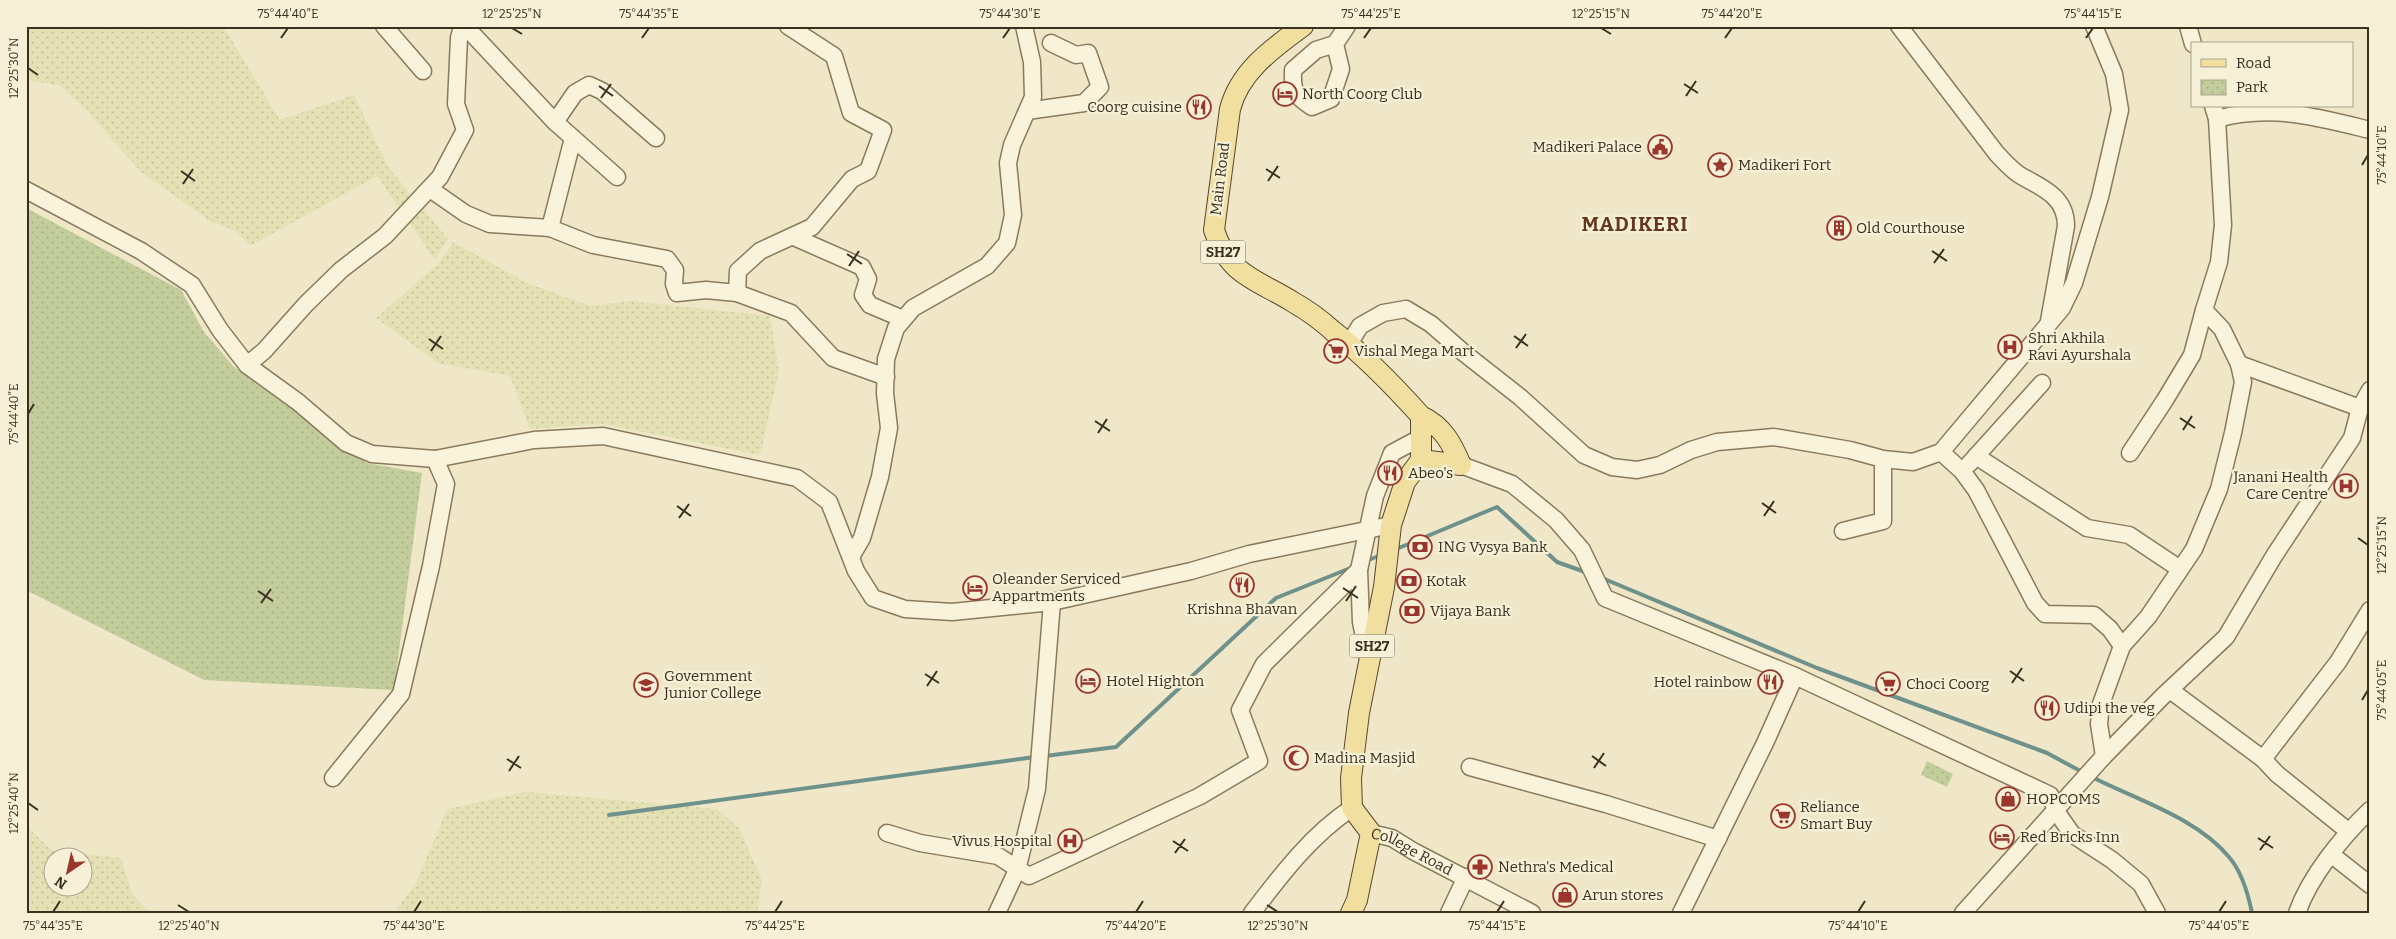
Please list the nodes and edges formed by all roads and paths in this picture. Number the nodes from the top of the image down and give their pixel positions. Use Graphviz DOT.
graph roads {
  1 [pos="384,26"];
  2 [pos="463,26"];
  3 [pos="788,26"];
  4 [pos="1024,26"];
  5 [pos="1303,26"];
  6 [pos="1347,26"];
  7 [pos="1900,26"];
  8 [pos="2094,26"];
  9 [pos="2188,26"];
  10 [pos="2192,42"];
  11 [pos="1051,43"];
  12 [pos="1335,44"];
  13 [pos="423,71"];
  14 [pos="1027,111"];
  15 [pos="2215,113"];
  16 [pos="554,122"];
  17 [pos="2370,130"];
  18 [pos="573,138"];
  19 [pos="656,138"];
  20 [pos="617,177"];
  21 [pos="430,188"];
  22 [pos="26,190"];
  23 [pos="550,228"];
  24 [pos="794,237"];
  25 [pos="737,294"];
  26 [pos="2204,310"];
  27 [pos="903,319"];
  28 [pos="2049,324"];
  29 [pos="1349,344"];
  30 [pos="2239,364"];
  31 [pos="247,365"];
  32 [pos="886,377"];
  33 [pos="2042,383"];
  34 [pos="2370,390"];
  35 [pos="2360,408"];
  36 [pos="1421,416"];
  37 [pos="1422,437"];
  38 [pos="1941,452"];
  39 [pos="2130,453"];
  40 [pos="1976,456"];
  41 [pos="435,459"];
  42 [pos="1421,460"];
  43 [pos="1883,460"];
  44 [pos="1461,465"];
  45 [pos="1962,472"];
  46 [pos="1391,525"];
  47 [pos="1368,530"];
  48 [pos="1843,531"];
  49 [pos="851,557"];
  50 [pos="2180,569"];
  51 [pos="1359,570"];
  52 [pos="1052,602"];
  53 [pos="2370,610"];
  54 [pos="2122,646"];
  55 [pos="1369,662"];
  56 [pos="1795,676"];
  57 [pos="2170,690"];
  58 [pos="2104,756"];
  59 [pos="2263,759"];
  60 [pos="1470,767"];
  61 [pos="333,778"];
  62 [pos="1352,808"];
  63 [pos="2370,810"];
  64 [pos="2056,811"];
  65 [pos="2348,831"];
  66 [pos="887,833"];
  67 [pos="1371,833"];
  68 [pos="1718,839"];
  69 [pos="2332,855"];
  70 [pos="1018,870"];
  71 [pos="1466,877"];
  72 [pos="2370,885"];
  73 [pos="1455,910"];
  74 [pos="997,913"];
  75 [pos="1252,913"];
  76 [pos="1350,913"];
  77 [pos="1532,913"];
  78 [pos="1681,913"];
  79 [pos="1963,913"];
  80 [pos="2157,913"];
  81 [pos="2297,913"];
  1 -- 13 [label="street"];
  2 -- 16 [label="street"];
  2 -- 21 [label="street"];
  3 -- 24 [label="street"];
  4 -- 14 [label="street"];
  5 -- 29 [label="main road, Main Road / SH27"];
  6 -- 12 [label="street"];
  7 -- 28 [label="street"];
  8 -- 28 [label="street"];
  9 -- 10 [label="street"];
  11 -- 14 [label="street"];
  14 -- 27 [label="street"];
  15 -- 17 [label="street"];
  15 -- 26 [label="street"];
  16 -- 18 [label="street"];
  16 -- 19 [label="street"];
  18 -- 20 [label="street"];
  18 -- 23 [label="street"];
  21 -- 23 [label="street"];
  21 -- 31 [label="street"];
  22 -- 31 [label="street"];
  23 -- 25 [label="street"];
  24 -- 25 [label="street"];
  24 -- 27 [label="street"];
  25 -- 32 [label="street"];
  26 -- 30 [label="street"];
  26 -- 39 [label="street"];
  27 -- 32 [label="street"];
  28 -- 38 [label="street"];
  29 -- 36 [label="main road, Main Road / SH27"];
  29 -- 43 [label="street"];
  30 -- 35 [label="street"];
  30 -- 50 [label="street"];
  31 -- 41 [label="street"];
  32 -- 49 [label="street"];
  33 -- 40 [label="street"];
  34 -- 35 [label="street"];
  35 -- 57 [label="street"];
  36 -- 37 [label="main road"];
  36 -- 44 [label="main road, SH27"];
  37 -- 42 [label="main road"];
  37 -- 47 [label="street"];
  38 -- 43 [label="street"];
  38 -- 45 [label="street"];
  40 -- 45 [label="street"];
  40 -- 50 [label="street"];
  41 -- 49 [label="street"];
  41 -- 61 [label="street"];
  42 -- 44 [label="main road"];
  42 -- 46 [label="main road, SH27"];
  43 -- 48 [label="street"];
  44 -- 56 [label="street"];
  45 -- 54 [label="street"];
  46 -- 47 [label="street"];
  46 -- 55 [label="main road, SH27"];
  47 -- 51 [label="street"];
  47 -- 52 [label="street"];
  49 -- 52 [label="street"];
  50 -- 54 [label="street"];
  51 -- 55 [label="street"];
  51 -- 70 [label="street"];
  52 -- 70 [label="street"];
  53 -- 59 [label="street"];
  54 -- 58 [label="street"];
  55 -- 62 [label="main road, SH27"];
  56 -- 64 [label="street"];
  56 -- 68 [label="street"];
  57 -- 58 [label="street"];
  57 -- 59 [label="street"];
  58 -- 64 [label="street"];
  59 -- 65 [label="street"];
  60 -- 68 [label="street"];
  62 -- 67 [label="main road, College Road"];
  62 -- 75 [label="street"];
  63 -- 65 [label="street"];
  64 -- 79 [label="street"];
  64 -- 80 [label="street"];
  65 -- 69 [label="street"];
  66 -- 70 [label="street"];
  67 -- 71 [label="street, College Road"];
  67 -- 76 [label="main road"];
  68 -- 78 [label="street"];
  69 -- 72 [label="street"];
  69 -- 81 [label="street"];
  70 -- 74 [label="street"];
  71 -- 73 [label="street"];
  71 -- 77 [label="street, College Road"];
}
